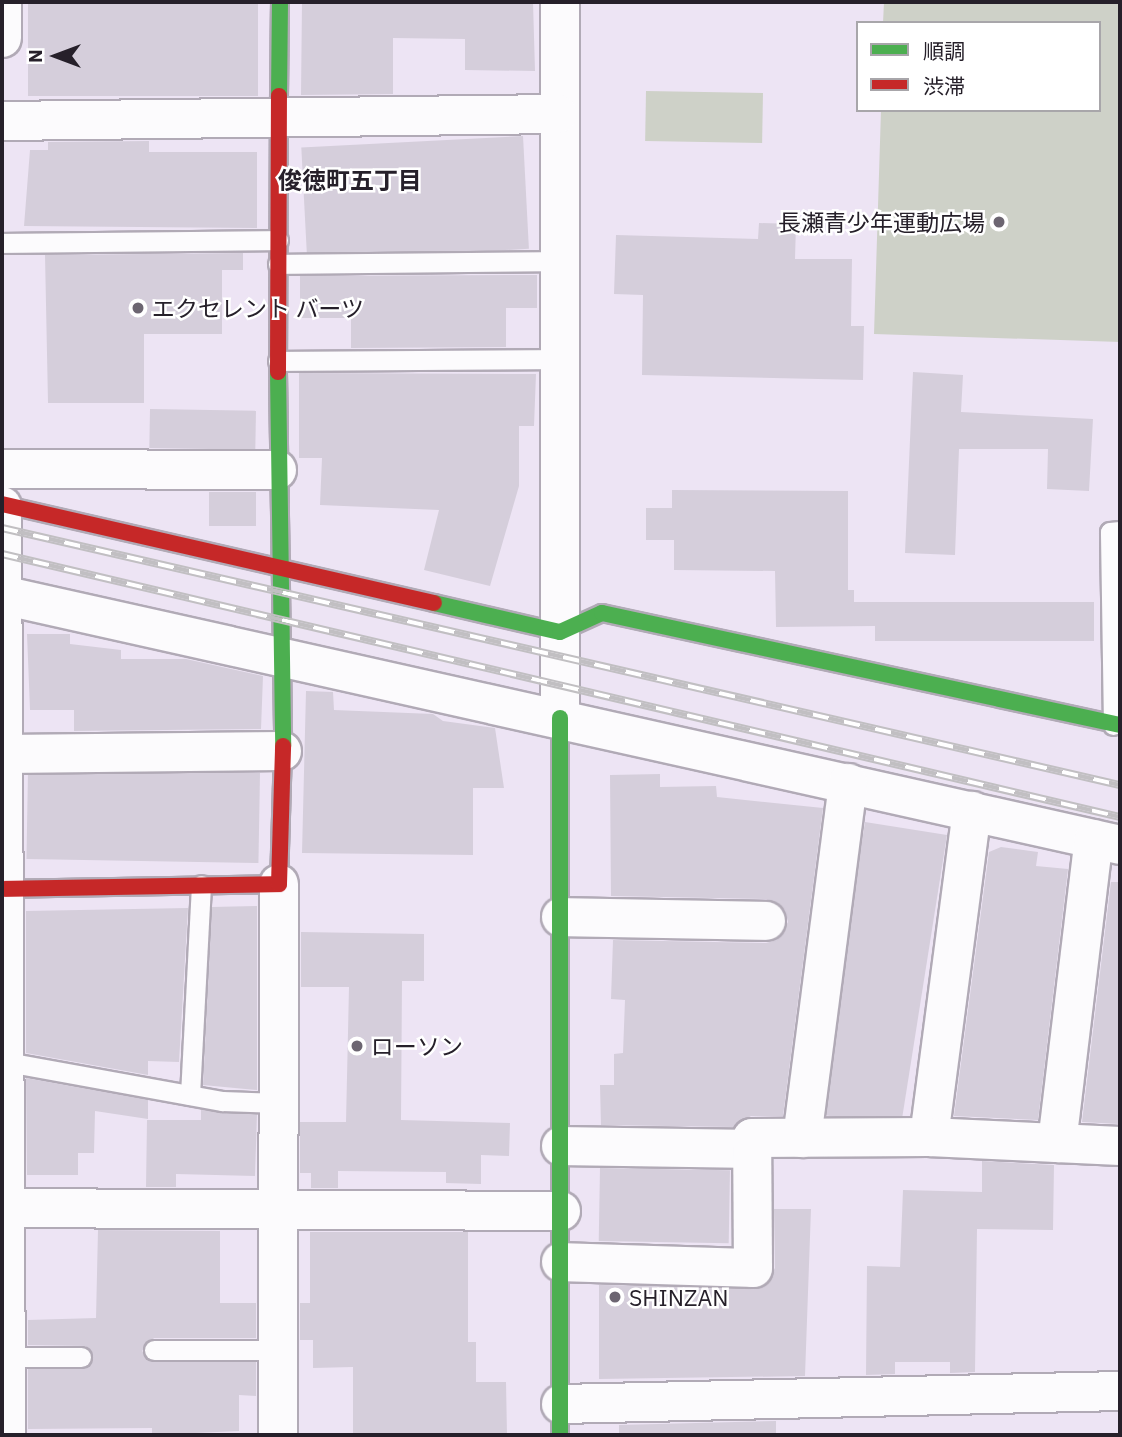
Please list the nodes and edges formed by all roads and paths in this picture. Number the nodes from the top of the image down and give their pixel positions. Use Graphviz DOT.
graph roads {
  1 [pos="2,2"];
  2 [pos="280,2"];
  3 [pos="560,2"];
  4 [pos="2,38"];
  5 [pos="558,114"];
  6 [pos="278,116"];
  7 [pos="2,121"];
  8 [pos="278,240"];
  9 [pos="2,243"];
  10 [pos="558,261"];
  11 [pos="278,264"];
  12 [pos="559,359"];
  13 [pos="278,361"];
  14 [pos="2,469"];
  15 [pos="277,470"];
  16 [pos="2,505"];
  17 [pos="1120,531"];
  18 [pos="279,568"];
  19 [pos="3,596"];
  20 [pos="560,632"];
  21 [pos="285,656"];
  22 [pos="560,718"];
  23 [pos="1116,725"];
  24 [pos="282,751"];
  25 [pos="5,754"];
  26 [pos="848,783"];
  27 [pos="972,811"];
  28 [pos="1107,842"];
  29 [pos="3,843"];
  30 [pos="279,884"];
  31 [pos="201,885"];
  32 [pos="5,888"];
  33 [pos="561,917"];
  34 [pos="766,921"];
  35 [pos="7,1062"];
  36 [pos="190,1095"];
  37 [pos="279,1103"];
  38 [pos="929,1137"];
  39 [pos="802,1138"];
  40 [pos="1057,1143"];
  41 [pos="561,1146"];
  42 [pos="1120,1146"];
  43 [pos="752,1149"];
  44 [pos="4,1208"];
  45 [pos="279,1210"];
  46 [pos="561,1211"];
  47 [pos="561,1262"];
  48 [pos="154,1350"];
  49 [pos="278,1350"];
  50 [pos="7,1357"];
  51 [pos="81,1357"];
  52 [pos="1120,1391"];
  53 [pos="561,1420"];
  54 [pos="6,1435"];
  55 [pos="278,1435"];
  1 -- 4 [label="street"];
  2 -- 6 [label="street"];
  3 -- 5 [label="street"];
  5 -- 6 [label="street"];
  5 -- 10 [label="street"];
  6 -- 7 [label="street"];
  6 -- 8 [label="street"];
  8 -- 9 [label="lane"];
  8 -- 11 [label="street"];
  10 -- 11 [label="lane"];
  10 -- 12 [label="street"];
  11 -- 13 [label="street"];
  12 -- 13 [label="lane"];
  12 -- 20 [label="street"];
  13 -- 15 [label="street"];
  14 -- 15 [label="street"];
  15 -- 18 [label="street"];
  16 -- 18 [label="street"];
  16 -- 19 [label="street"];
  17 -- 23 [label="lane"];
  18 -- 20 [label="street"];
  18 -- 21 [label="street"];
  19 -- 21 [label="street"];
  19 -- 25 [label="street"];
  20 -- 22 [label="street"];
  20 -- 23 [label="street"];
  21 -- 22 [label="street"];
  21 -- 24 [label="street"];
  22 -- 26 [label="street"];
  22 -- 33 [label="street"];
  24 -- 25 [label="street"];
  24 -- 30 [label="street"];
  25 -- 29 [label="street"];
  26 -- 27 [label="street"];
  26 -- 39 [label="street"];
  27 -- 28 [label="street"];
  27 -- 38 [label="street"];
  28 -- 40 [label="street"];
  29 -- 32 [label="street"];
  30 -- 31 [label="street"];
  30 -- 37 [label="street"];
  31 -- 32 [label="street"];
  31 -- 36 [label="lane"];
  32 -- 35 [label="street"];
  33 -- 34 [label="street"];
  33 -- 41 [label="street"];
  35 -- 36 [label="lane"];
  35 -- 44 [label="street"];
  36 -- 37 [label="lane"];
  37 -- 45 [label="street"];
  38 -- 39 [label="street"];
  38 -- 40 [label="street"];
  39 -- 43 [label="street"];
  40 -- 42 [label="street"];
  41 -- 43 [label="street"];
  41 -- 46 [label="street"];
  43 -- 47 [label="street"];
  44 -- 45 [label="street"];
  44 -- 50 [label="street"];
  45 -- 46 [label="street"];
  45 -- 49 [label="street"];
  46 -- 47 [label="street"];
  47 -- 53 [label="street"];
  48 -- 49 [label="lane"];
  49 -- 55 [label="street"];
  50 -- 51 [label="lane"];
  50 -- 54 [label="street"];
  52 -- 53 [label="street"];
}
